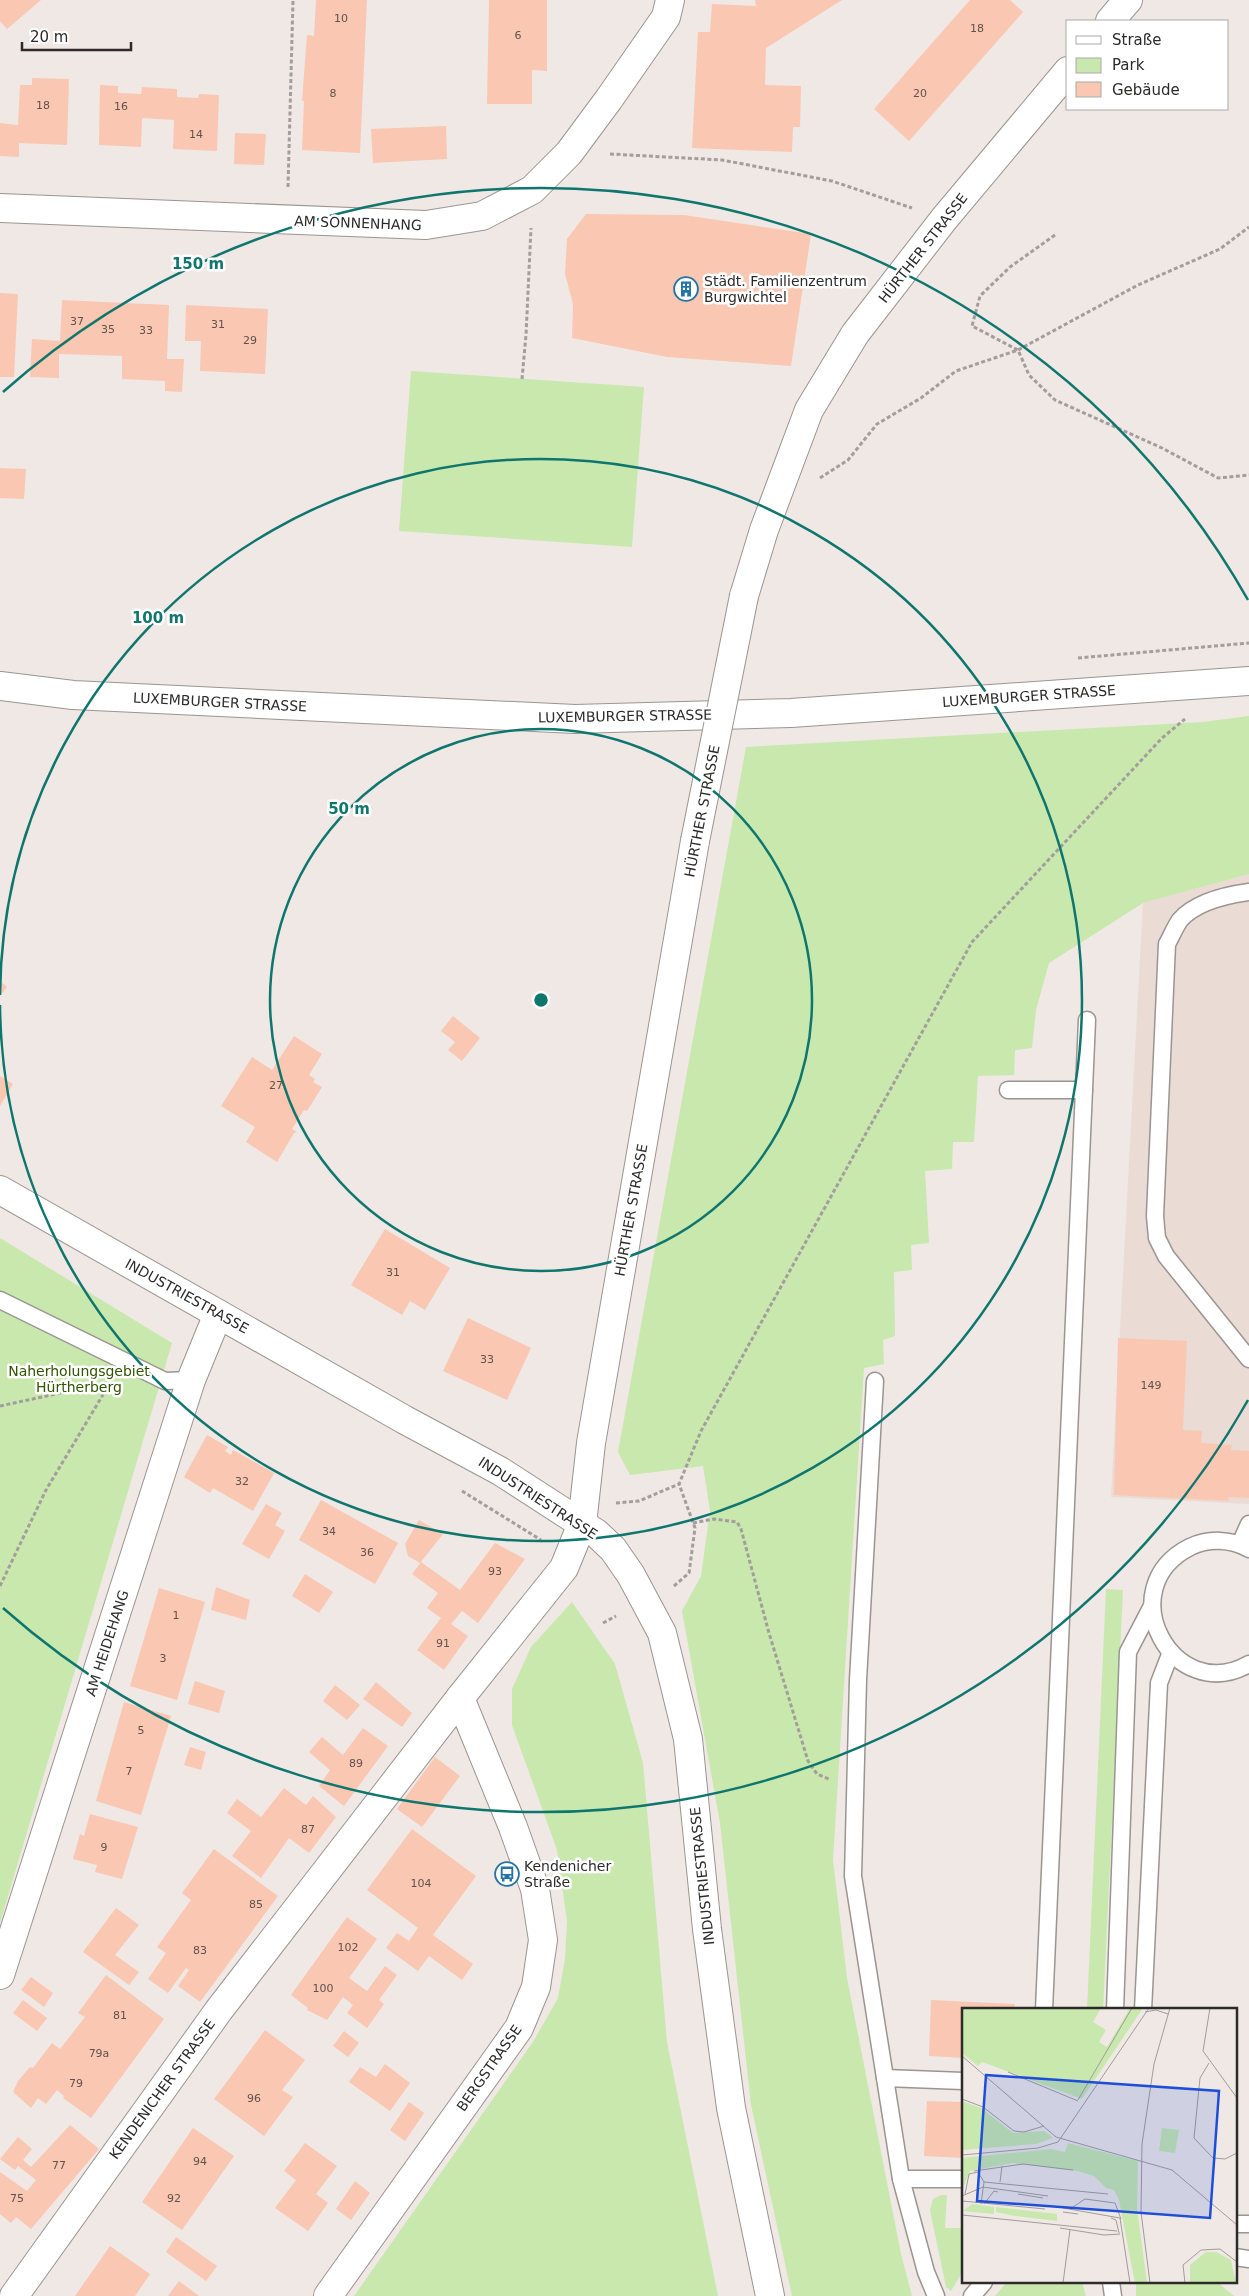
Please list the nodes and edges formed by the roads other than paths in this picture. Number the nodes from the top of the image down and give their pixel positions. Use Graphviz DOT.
graph roads {
  1 [pos="670,0"];
  2 [pos="1128,0"];
  3 [pos="1111,20"];
  4 [pos="1066,73"];
  5 [pos="0,208"];
  6 [pos="1249,681"];
  7 [pos="0,686"];
  8 [pos="1249,892"];
  9 [pos="1087,1020"];
  10 [pos="1008,1090"];
  11 [pos="1084,1090"];
  12 [pos="0,1190"];
  13 [pos="0,1300"];
  14 [pos="218,1314"];
  15 [pos="1249,1359"];
  16 [pos="191,1380"];
  17 [pos="875,1381"];
  18 [pos="582,1524"];
  19 [pos="1249,1524"];
  20 [pos="1245,1547"];
  21 [pos="1152,1606"];
  22 [pos="1171,1652"];
  23 [pos="1249,1664"];
  24 [pos="460,1698"];
  25 [pos="0,1975"];
  26 [pos="1044,2008"];
  27 [pos="1116,2008"];
  28 [pos="1144,2008"];
  29 [pos="885,2078"];
  30 [pos="962,2081"];
  31 [pos="902,2179"];
  32 [pos="962,2179"];
  33 [pos="1236,2224"];
  34 [pos="1249,2224"];
  35 [pos="1236,2257"];
  36 [pos="1249,2259"];
  37 [pos="982,2284"];
  38 [pos="14,2296"];
  39 [pos="328,2296"];
  40 [pos="770,2296"];
  41 [pos="936,2296"];
  42 [pos="972,2296"];
  1 -- 5 [label="street, AM SONNENHANG"];
  2 -- 3 [label="street"];
  4 -- 18 [label="street, HÜRTHER STRASSE, bridge"];
  6 -- 7 [label="street, LUXEMBURGER STRASSE"];
  8 -- 15 [label="lane"];
  9 -- 11 [label="lane"];
  10 -- 11 [label="lane"];
  11 -- 26 [label="lane"];
  12 -- 14 [label="street, INDUSTRIESTRASSE"];
  13 -- 16 [label="lane"];
  14 -- 16 [label="street, AM HEIDEHANG"];
  14 -- 18 [label="street, INDUSTRIESTRASSE"];
  16 -- 25 [label="street, AM HEIDEHANG"];
  17 -- 29 [label="lane"];
  18 -- 24 [label="street, KENDENICHER STRASSE"];
  18 -- 40 [label="street, INDUSTRIESTRASSE"];
  19 -- 20 [label="lane"];
  20 -- 21 [label="lane"];
  21 -- 22 [label="lane"];
  21 -- 27 [label="lane"];
  22 -- 23 [label="lane"];
  22 -- 28 [label="lane"];
  24 -- 38 [label="street, KENDENICHER STRASSE"];
  24 -- 39 [label="street, BERGSTRASSE"];
  29 -- 30 [label="lane"];
  29 -- 31 [label="lane"];
  31 -- 32 [label="lane"];
  31 -- 41 [label="lane"];
  33 -- 34 [label="lane"];
  35 -- 36 [label="lane"];
  37 -- 42 [label="lane"];
}
